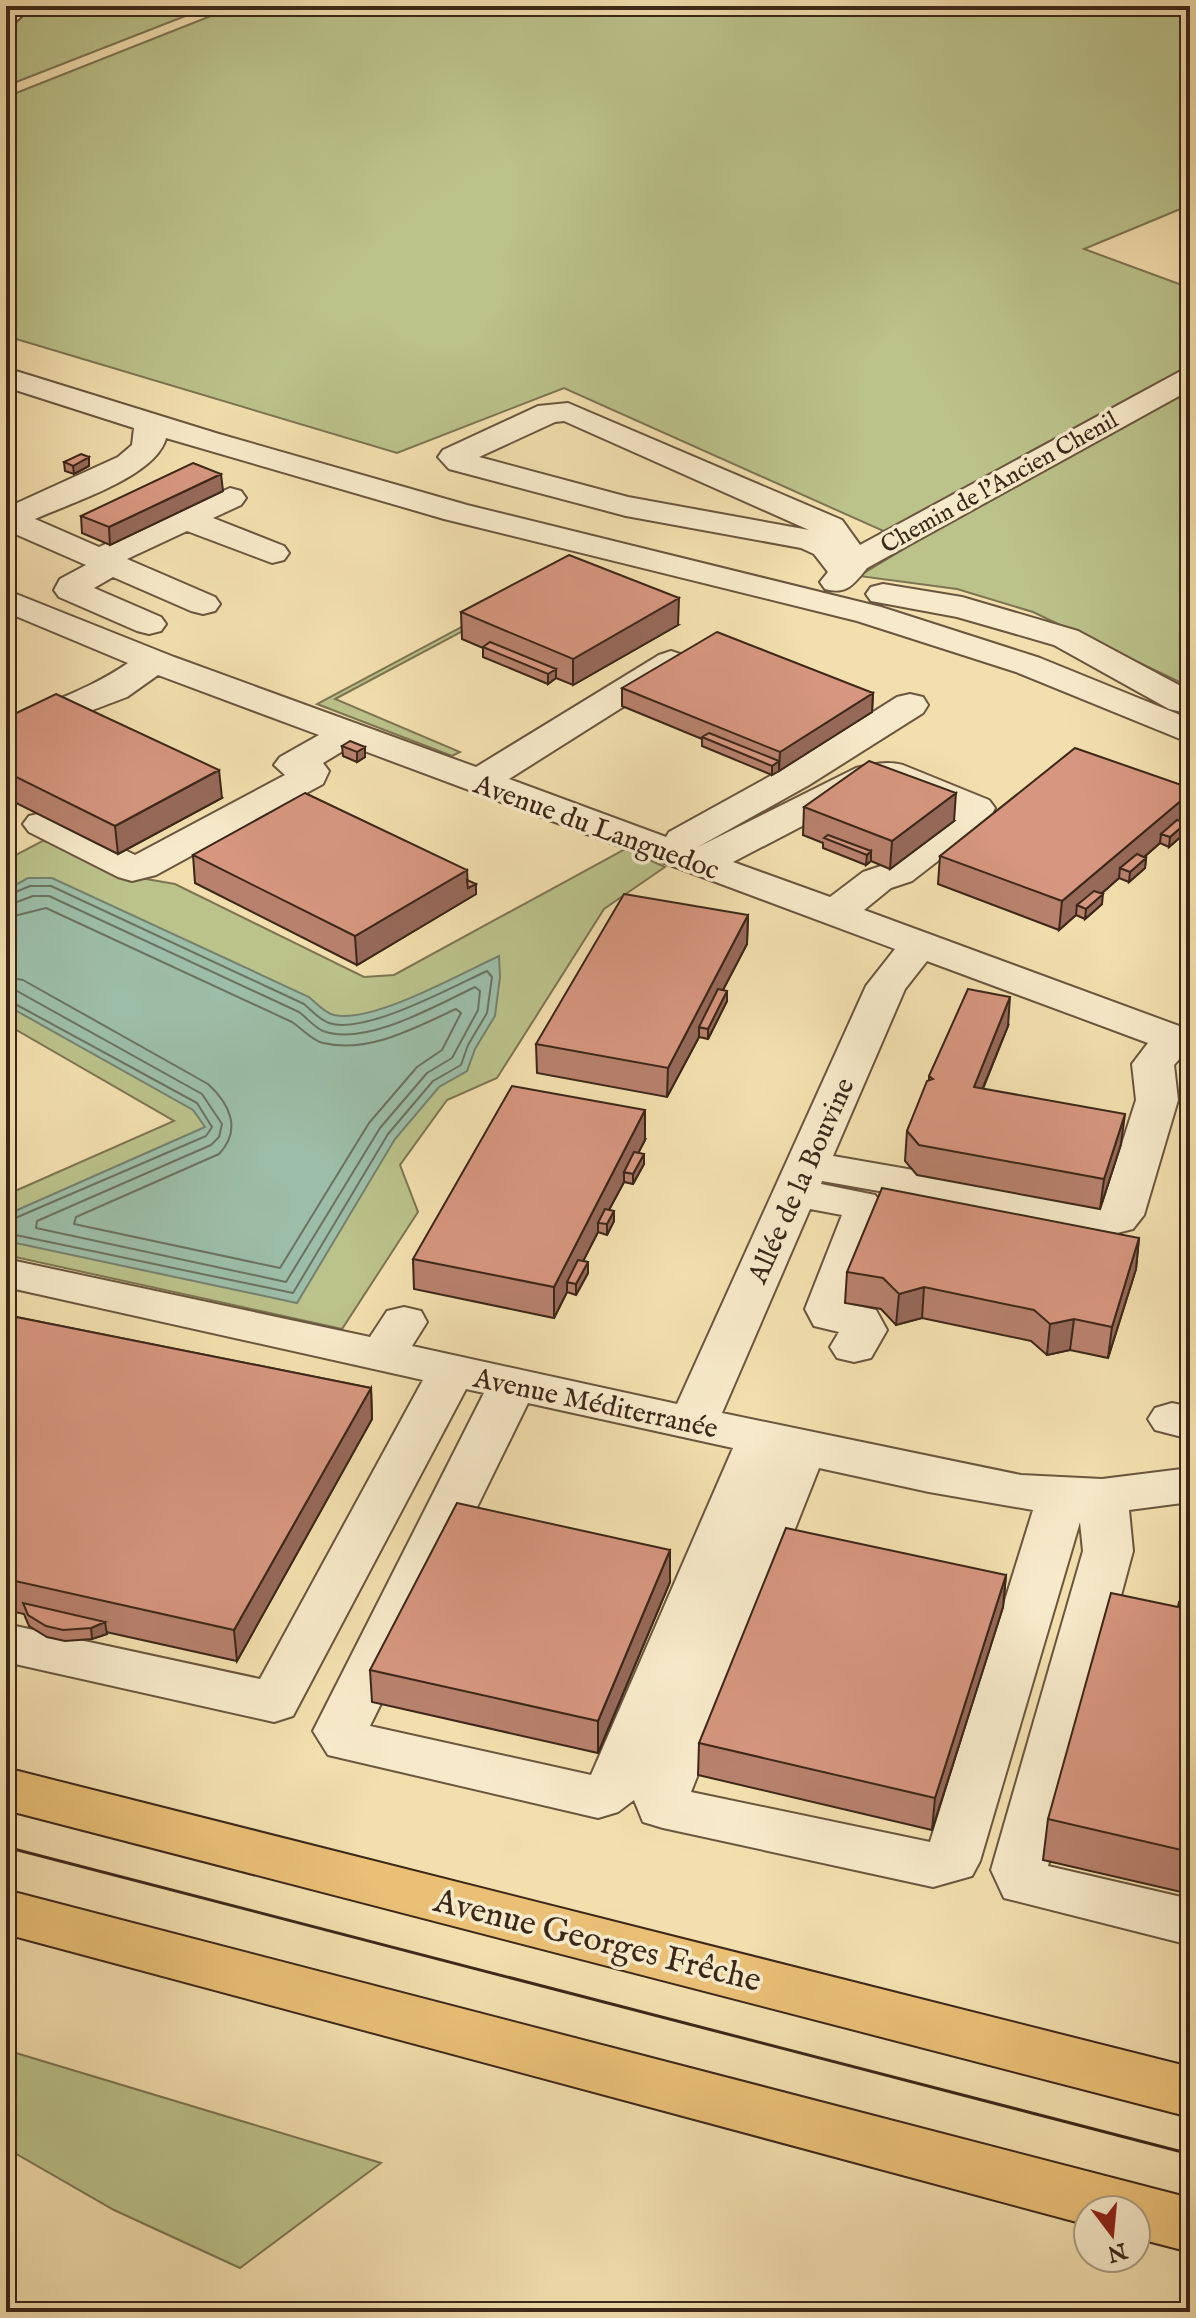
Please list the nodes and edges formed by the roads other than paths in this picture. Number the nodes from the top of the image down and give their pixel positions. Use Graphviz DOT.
graph roads {
  1 [pos="20,6"];
  2 [pos="6,18"];
  3 [pos="6,362"];
  4 [pos="6,377"];
  5 [pos="1190,378"];
  6 [pos="149,422"];
  7 [pos="230,446"];
  8 [pos="137,458"];
  9 [pos="230,498"];
  10 [pos="186,519"];
  11 [pos="7,520"];
  12 [pos="812,520"];
  13 [pos="776,534"];
  14 [pos="272,553"];
  15 [pos="106,562"];
  16 [pos="838,580"];
  17 [pos="6,600"];
  18 [pos="203,604"];
  19 [pos="146,647"];
  20 [pos="686,652"];
  21 [pos="910,705"];
  22 [pos="1175,717"];
  23 [pos="6,721"];
  24 [pos="348,733"];
  25 [pos="6,738"];
  26 [pos="1190,743"];
  27 [pos="479,782"];
  28 [pos="42,824"];
  29 [pos="664,850"];
  30 [pos="700,864"];
  31 [pos="834,914"];
  32 [pos="919,945"];
  33 [pos="1182,1041"];
  34 [pos="800,1179"];
  35 [pos="7,1276"];
  36 [pos="329,1344"];
  37 [pos="854,1347"];
  38 [pos="452,1371"];
  39 [pos="286,1378"];
  40 [pos="513,1384"];
  41 [pos="693,1423"];
  42 [pos="782,1443"];
  43 [pos="1190,1485"];
  44 [pos="1082,1495"];
  45 [pos="6,1643"];
  46 [pos="6,1789"];
  47 [pos="6,1912"];
  48 [pos="1190,1922"];
  49 [pos="1190,2092"];
  50 [pos="1073,2194"];
  51 [pos="1152,2215"];
  52 [pos="1190,2225"];
  1 -- 2 [label="street"];
  3 -- 7 [label="street"];
  4 -- 6 [label="street"];
  5 -- 16 [label="street, Chemin de l'Ancien Chenil"];
  6 -- 7 [label="street"];
  6 -- 8 [label="street"];
  7 -- 8 [label="street"];
  7 -- 8 [label="street"];
  7 -- 16 [label="street"];
  8 -- 11 [label="street"];
  9 -- 10 [label="street"];
  10 -- 14 [label="street"];
  10 -- 15 [label="street"];
  11 -- 15 [label="street"];
  12 -- 13 [label="street"];
  12 -- 13 [label="street"];
  12 -- 16 [label="street"];
  13 -- 16 [label="street"];
  15 -- 18 [label="street"];
  15 -- 19 [label="street"];
  16 -- 22 [label="street"];
  17 -- 19 [label="street, Avenue du Languedoc"];
  19 -- 23 [label="street"];
  19 -- 24 [label="street, Avenue du Languedoc"];
  19 -- 25 [label="street"];
  20 -- 27 [label="street"];
  21 -- 29 [label="street"];
  22 -- 26 [label="street"];
  24 -- 27 [label="street, Avenue du Languedoc"];
  24 -- 28 [label="street"];
  27 -- 29 [label="street, Avenue du Languedoc"];
  29 -- 30 [label="street, Avenue du Languedoc"];
  30 -- 31 [label="street, Avenue du Languedoc"];
  30 -- 31 [label="street"];
  31 -- 32 [label="street, Avenue du Languedoc"];
  32 -- 33 [label="street, Avenue du Languedoc"];
  32 -- 34 [label="street, Allée de la Bouvine"];
  33 -- 34 [label="street"];
  34 -- 37 [label="street"];
  34 -- 41 [label="street, Allée de la Bouvine"];
  35 -- 36 [label="street, Avenue Méditerranée"];
  36 -- 38 [label="street, Avenue Méditerranée"];
  36 -- 39 [label="street"];
  38 -- 40 [label="street, Avenue Méditerranée"];
  38 -- 45 [label="street"];
  40 -- 41 [label="street, Avenue Méditerranée"];
  40 -- 42 [label="street"];
  41 -- 42 [label="street, Avenue Méditerranée"];
  42 -- 44 [label="street, Avenue Méditerranée"];
  42 -- 44 [label="street"];
  43 -- 44 [label="street, Avenue Méditerranée"];
  44 -- 48 [label="street"];
  46 -- 49 [label="main road, Avenue Georges Frêche"];
  47 -- 50 [label="main road"];
  51 -- 52 [label="main road"];
}
